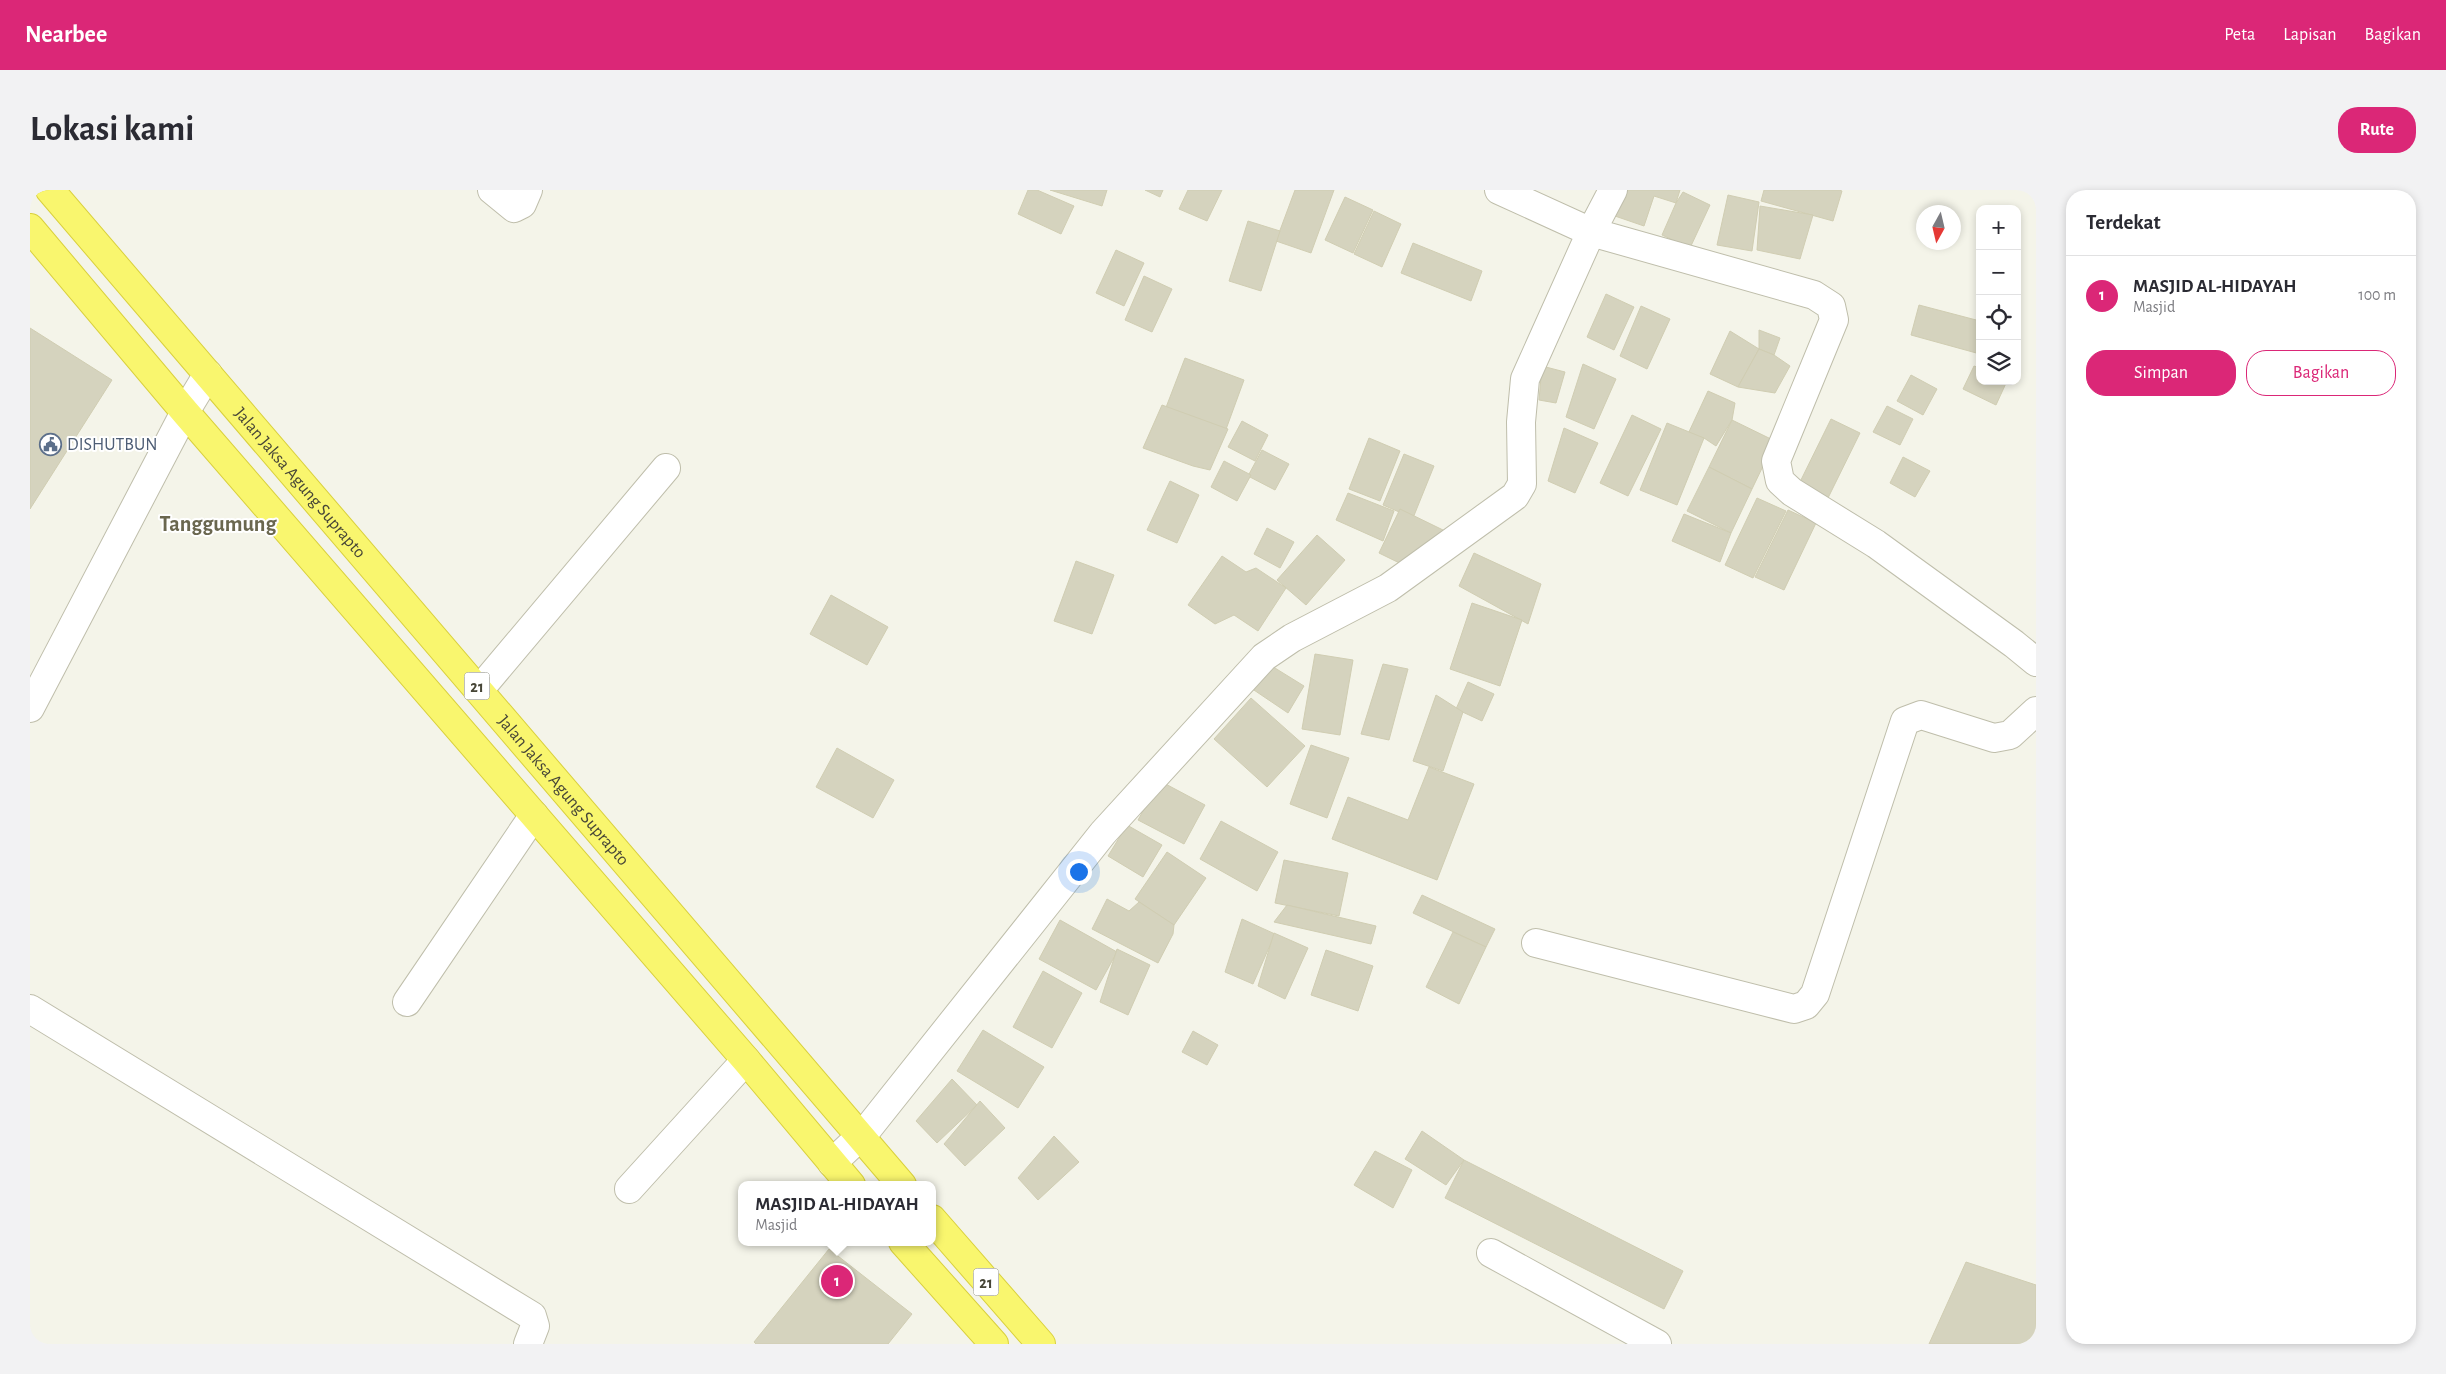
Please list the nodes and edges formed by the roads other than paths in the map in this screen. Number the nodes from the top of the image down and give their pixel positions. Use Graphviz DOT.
graph roads {
  1 [pos="50,190"];
  2 [pos="492,190"];
  3 [pos="528,190"];
  4 [pos="1499,190"];
  5 [pos="1614,190"];
  6 [pos="30,229"];
  7 [pos="1591,232"];
  8 [pos="208,374"];
  9 [pos="186,412"];
  10 [pos="666,468"];
  11 [pos="2036,662"];
  12 [pos="480,689"];
  13 [pos="30,708"];
  14 [pos="2036,711"];
  15 [pos="534,815"];
  16 [pos="1536,943"];
  17 [pos="407,1002"];
  18 [pos="30,1008"];
  19 [pos="746,1060"];
  20 [pos="860,1136"];
  21 [pos="832,1163"];
  22 [pos="848,1181"];
  23 [pos="899,1181"];
  24 [pos="629,1189"];
  25 [pos="936,1224"];
  26 [pos="907,1246"];
  27 [pos="1491,1253"];
  28 [pos="528,1344"];
  29 [pos="994,1344"];
  30 [pos="1041,1344"];
  31 [pos="1657,1344"];
  1 -- 8 [label="highway, Jalan Jaksa Agung Suprapto / 21"];
  2 -- 3 [label="street"];
  4 -- 7 [label="street"];
  5 -- 7 [label="street"];
  6 -- 9 [label="highway, 21"];
  7 -- 11 [label="street"];
  7 -- 20 [label="street"];
  8 -- 9 [label="street"];
  8 -- 12 [label="highway, Jalan Jaksa Agung Suprapto / 21"];
  9 -- 13 [label="street"];
  9 -- 15 [label="highway, 21"];
  10 -- 12 [label="street"];
  12 -- 20 [label="highway, Jalan Jaksa Agung Suprapto / 21"];
  14 -- 16 [label="street"];
  15 -- 17 [label="street"];
  15 -- 19 [label="highway, 21"];
  18 -- 28 [label="street"];
  19 -- 21 [label="highway, 21"];
  19 -- 24 [label="street"];
  20 -- 21 [label="street"];
  20 -- 23 [label="highway, Jalan Jaksa Agung Suprapto / 21"];
  21 -- 22 [label="highway, 21"];
  25 -- 30 [label="highway, 21"];
  26 -- 29 [label="highway, 21"];
  27 -- 31 [label="street"];
}
